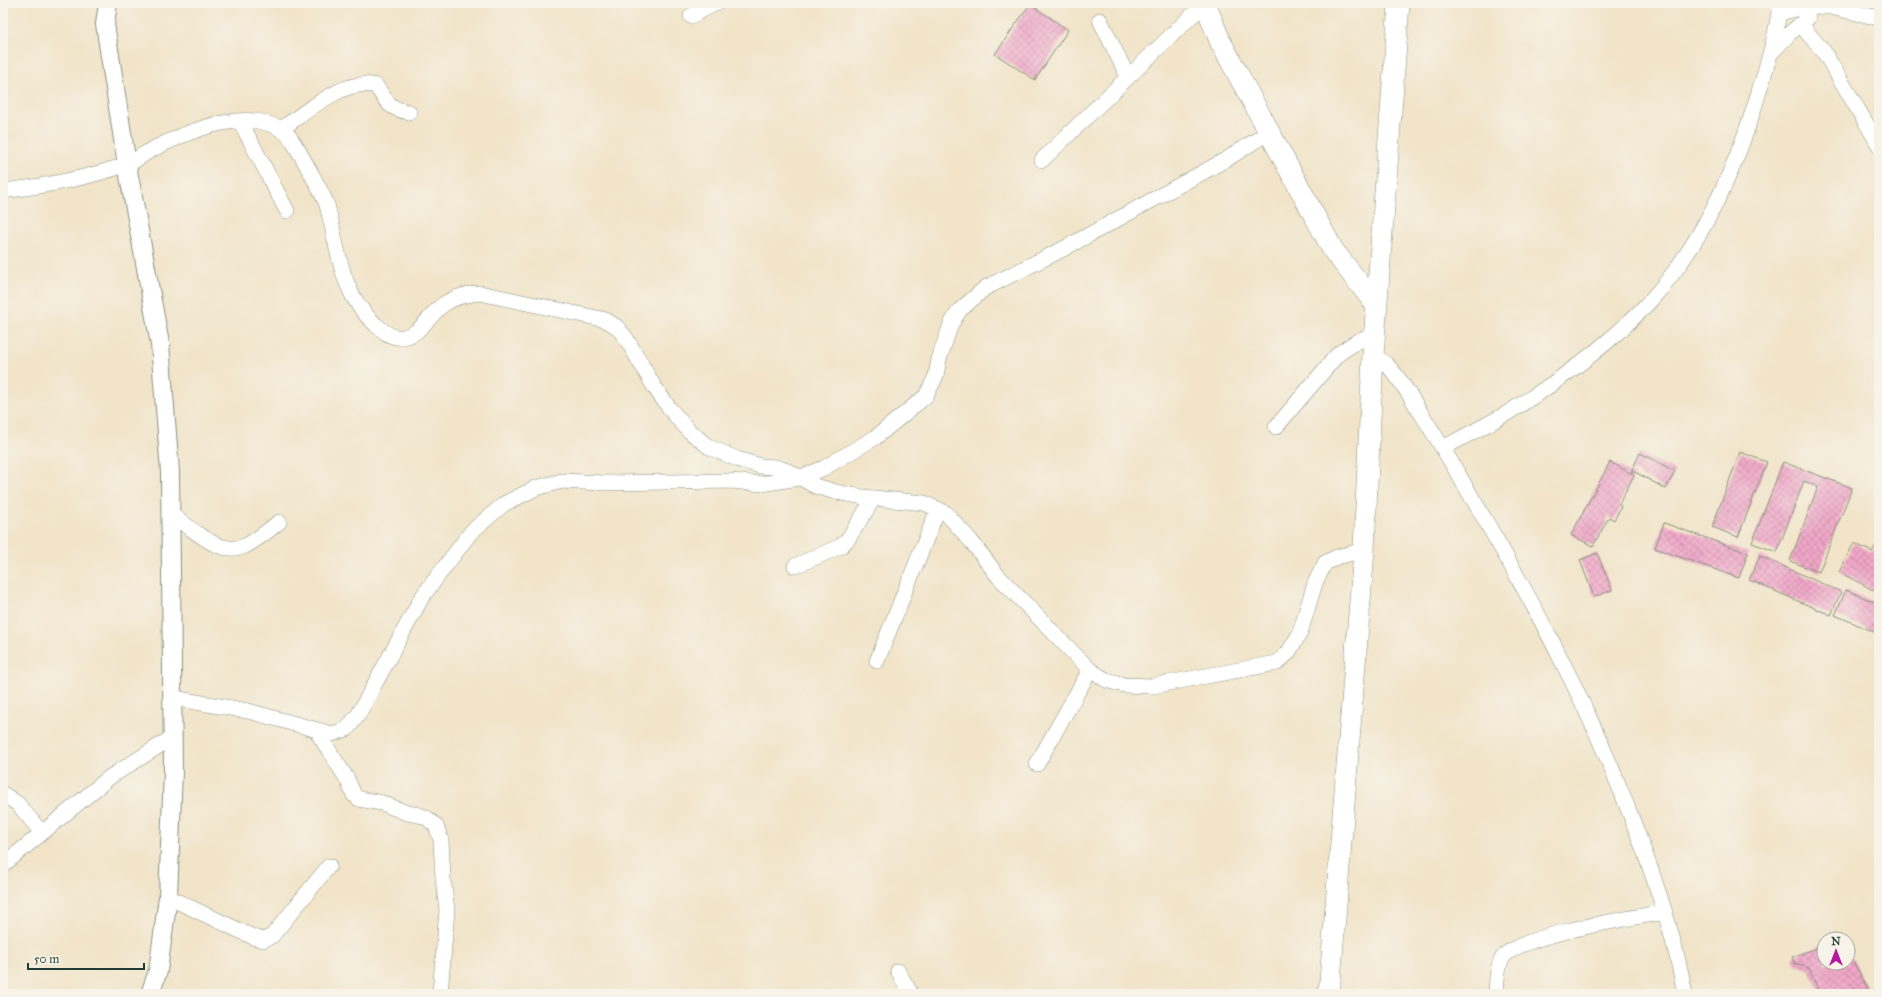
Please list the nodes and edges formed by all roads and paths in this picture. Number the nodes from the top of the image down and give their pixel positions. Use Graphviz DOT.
graph roads {
  1 [pos="108,3"];
  2 [pos="716,3"];
  3 [pos="1205,3"];
  4 [pos="1399,3"];
  5 [pos="1830,7"];
  6 [pos="1780,8"];
  7 [pos="691,16"];
  8 [pos="1879,18"];
  9 [pos="1100,20"];
  10 [pos="1800,24"];
  11 [pos="1768,56"];
  12 [pos="1128,77"];
  13 [pos="409,112"];
  14 [pos="240,122"];
  15 [pos="281,129"];
  16 [pos="1269,132"];
  17 [pos="1879,145"];
  18 [pos="1042,160"];
  19 [pos="127,164"];
  20 [pos="4,192"];
  21 [pos="287,211"];
  22 [pos="1377,306"];
  23 [pos="1375,334"];
  24 [pos="1373,355"];
  25 [pos="1276,427"];
  26 [pos="1443,448"];
  27 [pos="798,478"];
  28 [pos="874,498"];
  29 [pos="938,509"];
  30 [pos="170,513"];
  31 [pos="278,522"];
  32 [pos="1364,550"];
  33 [pos="795,566"];
  34 [pos="877,661"];
  35 [pos="1090,670"];
  36 [pos="173,698"];
  37 [pos="316,730"];
  38 [pos="173,737"];
  39 [pos="1037,764"];
  40 [pos="3,794"];
  41 [pos="42,833"];
  42 [pos="3,865"];
  43 [pos="329,866"];
  44 [pos="168,897"];
  45 [pos="1665,912"];
  46 [pos="898,971"];
  47 [pos="150,994"];
  48 [pos="440,994"];
  49 [pos="911,994"];
  50 [pos="1330,994"];
  51 [pos="1496,994"];
  52 [pos="1685,994"];
  1 -- 19 [label="street"];
  2 -- 7 [label="street"];
  3 -- 12 [label="street"];
  3 -- 16 [label="main road"];
  4 -- 22 [label="main road"];
  5 -- 6 [label="street"];
  5 -- 8 [label="street"];
  5 -- 10 [label="street"];
  6 -- 11 [label="street"];
  9 -- 12 [label="street"];
  10 -- 11 [label="street"];
  10 -- 17 [label="street"];
  11 -- 26 [label="street"];
  12 -- 18 [label="street"];
  13 -- 15 [label="street"];
  14 -- 15 [label="street"];
  14 -- 19 [label="street"];
  14 -- 21 [label="street"];
  15 -- 27 [label="street"];
  16 -- 22 [label="main road"];
  16 -- 27 [label="street"];
  19 -- 20 [label="street"];
  19 -- 30 [label="street"];
  22 -- 23 [label="main road"];
  23 -- 24 [label="main road"];
  23 -- 25 [label="street"];
  24 -- 26 [label="street"];
  24 -- 32 [label="main road"];
  26 -- 45 [label="street"];
  27 -- 28 [label="street"];
  27 -- 37 [label="street"];
  28 -- 29 [label="street"];
  28 -- 33 [label="street"];
  29 -- 34 [label="street"];
  29 -- 35 [label="street"];
  30 -- 31 [label="street"];
  30 -- 36 [label="street"];
  32 -- 35 [label="street"];
  32 -- 50 [label="main road"];
  35 -- 39 [label="street"];
  36 -- 37 [label="street"];
  36 -- 38 [label="street"];
  37 -- 48 [label="street"];
  38 -- 41 [label="street"];
  38 -- 44 [label="street"];
  40 -- 41 [label="street"];
  41 -- 42 [label="street"];
  43 -- 44 [label="street"];
  44 -- 47 [label="street"];
  45 -- 51 [label="street"];
  45 -- 52 [label="street"];
  46 -- 49 [label="street"];
}
